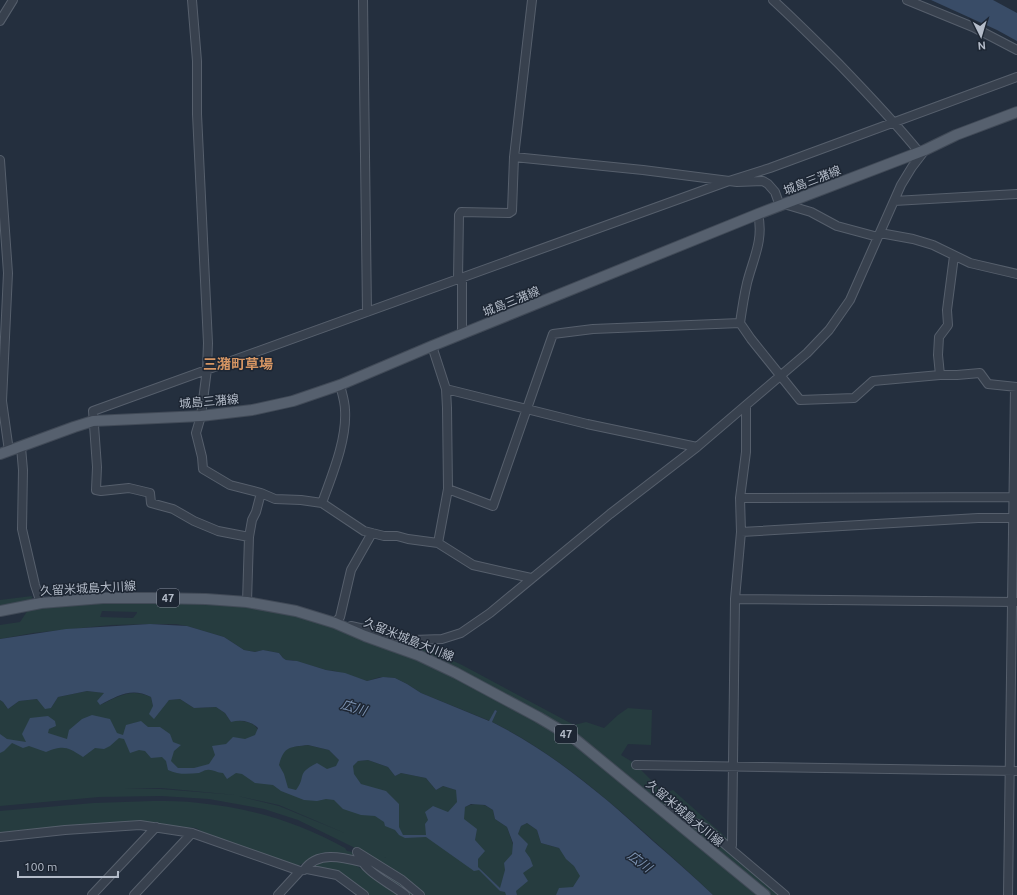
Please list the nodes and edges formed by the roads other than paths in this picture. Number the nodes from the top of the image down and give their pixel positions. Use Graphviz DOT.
graph roads {
  1 [pos="13,0"];
  2 [pos="192,0"];
  3 [pos="363,0"];
  4 [pos="532,0"];
  5 [pos="773,0"];
  6 [pos="907,0"];
  7 [pos="0,21"];
  8 [pos="1017,50"];
  9 [pos="1017,77"];
  10 [pos="1017,112"];
  11 [pos="895,122"];
  12 [pos="922,151"];
  13 [pos="514,157"];
  14 [pos="0,160"];
  15 [pos="0,175"];
  16 [pos="729,181"];
  17 [pos="1017,194"];
  18 [pos="894,201"];
  19 [pos="782,205"];
  20 [pos="758,214"];
  21 [pos="879,235"];
  22 [pos="954,256"];
  23 [pos="1017,274"];
  24 [pos="460,278"];
  25 [pos="367,312"];
  26 [pos="740,323"];
  27 [pos="462,334"];
  28 [pos="432,346"];
  29 [pos="207,369"];
  30 [pos="940,375"];
  31 [pos="781,376"];
  32 [pos="340,385"];
  33 [pos="1016,387"];
  34 [pos="446,389"];
  35 [pos="746,406"];
  36 [pos="527,409"];
  37 [pos="202,416"];
  38 [pos="93,421"];
  39 [pos="21,447"];
  40 [pos="697,447"];
  41 [pos="4,452"];
  42 [pos="448,489"];
  43 [pos="261,493"];
  44 [pos="740,498"];
  45 [pos="1014,498"];
  46 [pos="322,504"];
  47 [pos="1014,517"];
  48 [pos="741,532"];
  49 [pos="372,533"];
  50 [pos="249,537"];
  51 [pos="438,543"];
  52 [pos="530,578"];
  53 [pos="735,599"];
  54 [pos="247,602"];
  55 [pos="1014,602"];
  56 [pos="41,603"];
  57 [pos="0,611"];
  58 [pos="335,623"];
  59 [pos="636,765"];
  60 [pos="733,767"];
  61 [pos="1014,771"];
  62 [pos="660,809"];
  63 [pos="156,827"];
  64 [pos="192,833"];
  65 [pos="0,837"];
  66 [pos="730,849"];
  67 [pos="361,862"];
  68 [pos="302,871"];
  69 [pos="92,895"];
  70 [pos="134,895"];
  71 [pos="278,895"];
  72 [pos="364,895"];
  73 [pos="405,895"];
  74 [pos="420,895"];
  75 [pos="765,895"];
  76 [pos="785,895"];
  77 [pos="1008,895"];
  1 -- 7 [label="street"];
  2 -- 29 [label="street"];
  3 -- 25 [label="street"];
  4 -- 13 [label="street"];
  5 -- 11 [label="street"];
  6 -- 8 [label="street"];
  9 -- 11 [label="street"];
  10 -- 12 [label="main road, 城島三潴線"];
  11 -- 12 [label="street"];
  11 -- 16 [label="street"];
  12 -- 18 [label="street"];
  12 -- 19 [label="main road, 城島三潴線"];
  13 -- 16 [label="street"];
  13 -- 24 [label="street"];
  14 -- 15 [label="street"];
  15 -- 41 [label="street"];
  16 -- 19 [label="street"];
  16 -- 24 [label="street"];
  17 -- 18 [label="street"];
  18 -- 21 [label="street"];
  19 -- 20 [label="main road, 城島三潴線"];
  19 -- 21 [label="street"];
  20 -- 26 [label="street"];
  20 -- 27 [label="main road, 城島三潴線"];
  21 -- 22 [label="street"];
  21 -- 31 [label="street"];
  22 -- 23 [label="street"];
  22 -- 30 [label="street"];
  24 -- 25 [label="street"];
  24 -- 27 [label="street"];
  25 -- 29 [label="street"];
  26 -- 31 [label="street"];
  26 -- 36 [label="street"];
  27 -- 28 [label="main road, 城島三潴線"];
  28 -- 32 [label="main road, 城島三潴線"];
  28 -- 34 [label="street"];
  29 -- 37 [label="street"];
  29 -- 38 [label="street"];
  30 -- 31 [label="street"];
  30 -- 33 [label="street"];
  31 -- 35 [label="street"];
  32 -- 37 [label="main road, 城島三潴線"];
  32 -- 46 [label="street"];
  33 -- 45 [label="street"];
  34 -- 36 [label="street"];
  34 -- 42 [label="street"];
  35 -- 40 [label="street"];
  35 -- 44 [label="street"];
  36 -- 40 [label="street"];
  36 -- 42 [label="street"];
  37 -- 38 [label="main road, 城島三潴線"];
  37 -- 43 [label="street"];
  38 -- 39 [label="main road, 城島三潴線"];
  38 -- 50 [label="street"];
  39 -- 41 [label="main road, 城島三潴線"];
  39 -- 56 [label="street"];
  40 -- 52 [label="street"];
  42 -- 51 [label="street"];
  43 -- 46 [label="street"];
  43 -- 50 [label="street"];
  44 -- 45 [label="street"];
  44 -- 48 [label="street"];
  45 -- 47 [label="street"];
  46 -- 49 [label="street"];
  47 -- 48 [label="street"];
  47 -- 55 [label="street"];
  48 -- 53 [label="street"];
  49 -- 51 [label="street"];
  49 -- 58 [label="street"];
  50 -- 54 [label="street"];
  51 -- 52 [label="street"];
  52 -- 58 [label="street"];
  53 -- 55 [label="street"];
  53 -- 60 [label="street"];
  54 -- 56 [label="main road, 久留米城島大川線 / 47"];
  54 -- 58 [label="main road, 久留米城島大川線 / 47"];
  55 -- 61 [label="street"];
  56 -- 57 [label="main road, 久留米城島大川線 / 47"];
  58 -- 62 [label="main road, 久留米城島大川線 / 47"];
  59 -- 60 [label="street"];
  60 -- 61 [label="street"];
  60 -- 66 [label="street"];
  61 -- 77 [label="street"];
  62 -- 66 [label="street"];
  62 -- 75 [label="main road, 久留米城島大川線 / 47"];
  63 -- 64 [label="street"];
  63 -- 65 [label="street"];
  63 -- 69 [label="street"];
  64 -- 68 [label="street"];
  64 -- 70 [label="street"];
  66 -- 76 [label="street"];
  67 -- 68 [label="street"];
  67 -- 73 [label="street"];
  67 -- 74 [label="street"];
  68 -- 71 [label="street"];
  68 -- 72 [label="street"];
}
